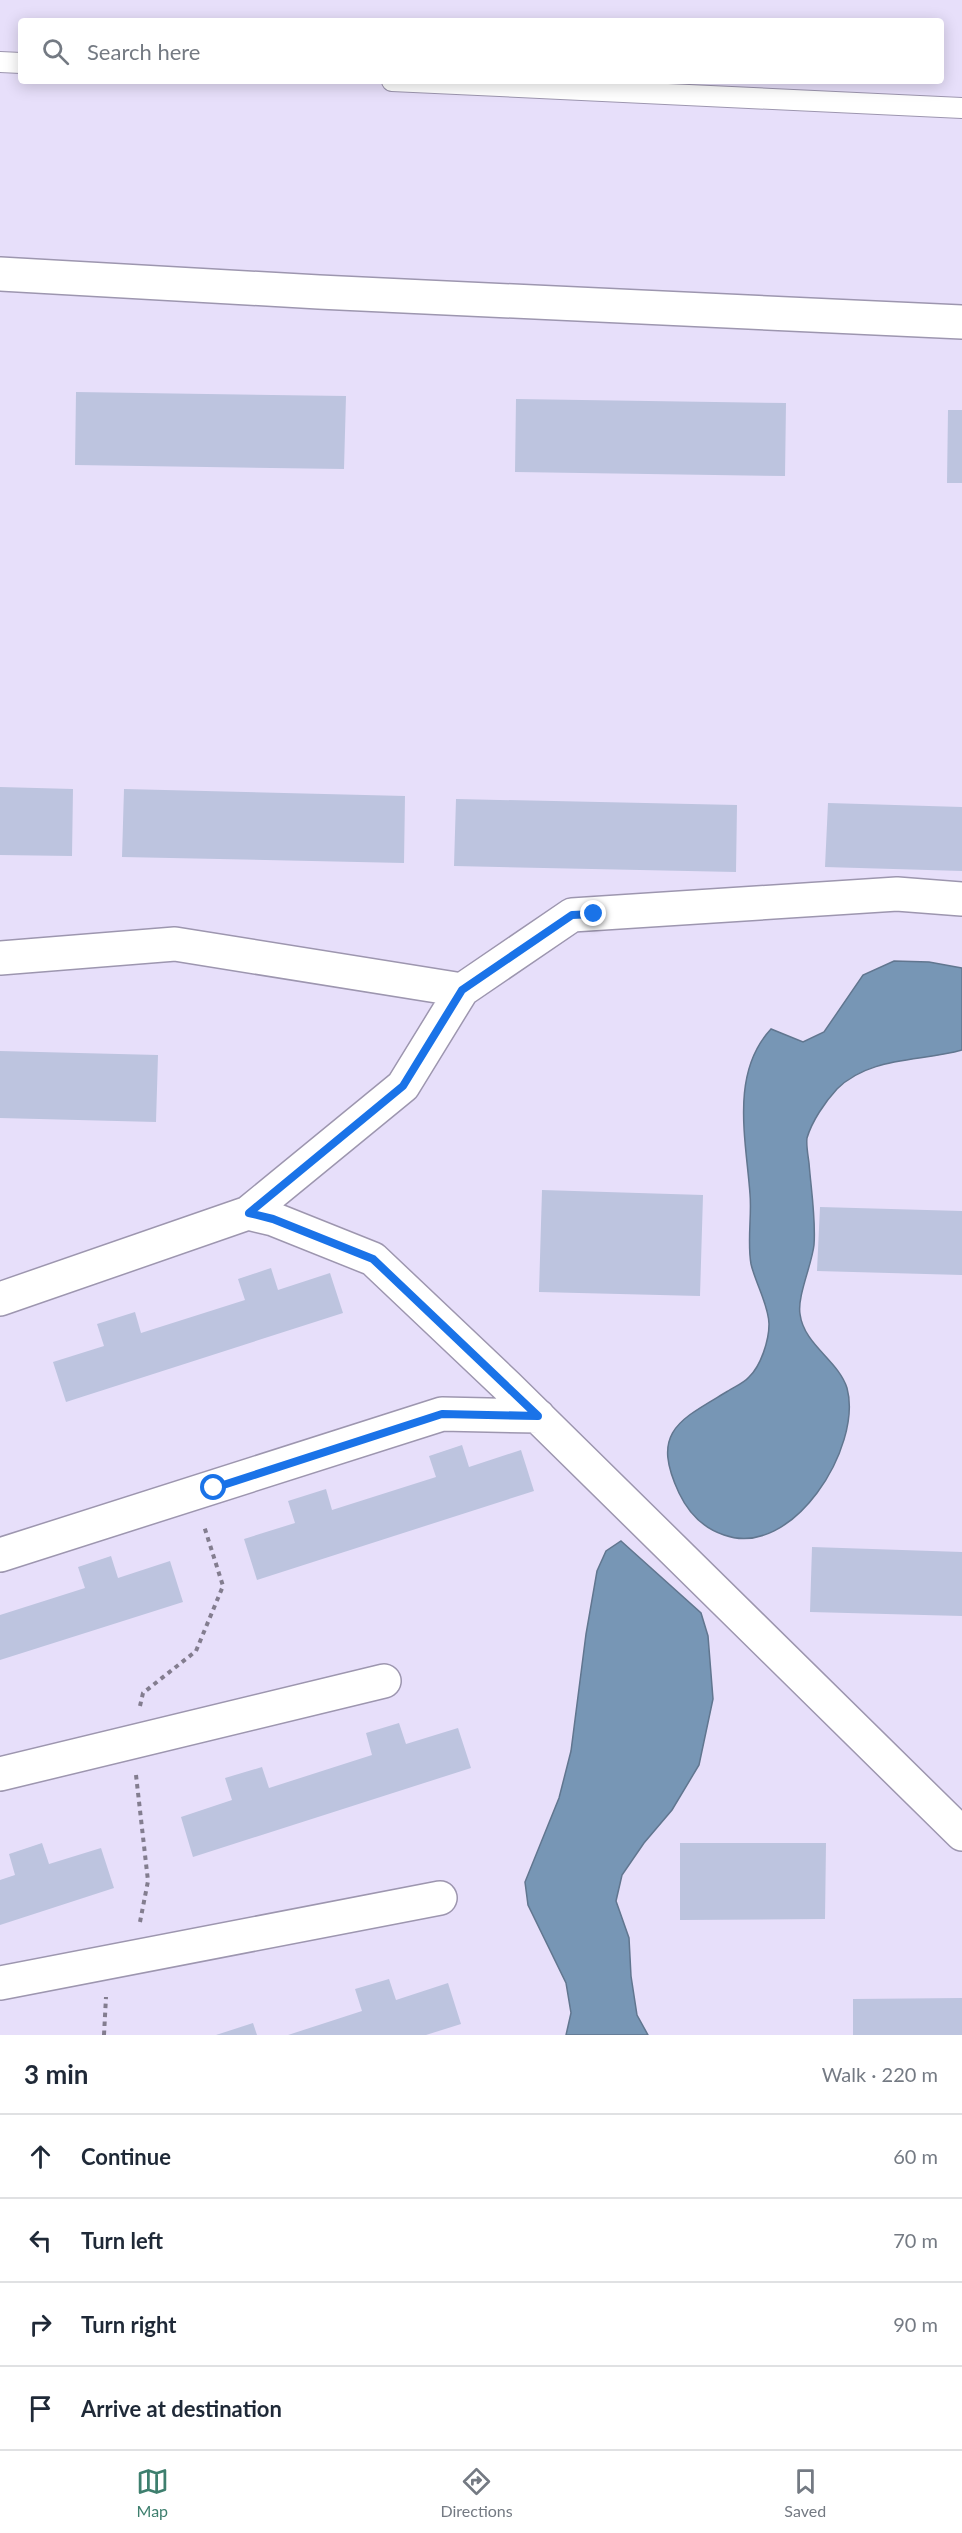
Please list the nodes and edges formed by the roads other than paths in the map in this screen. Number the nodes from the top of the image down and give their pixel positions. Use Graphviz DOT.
graph roads {
  1 [pos="0,62"];
  2 [pos="18,63"];
  3 [pos="455,84"];
  4 [pos="962,108"];
  5 [pos="0,274"];
  6 [pos="962,322"];
  7 [pos="962,899"];
  8 [pos="0,958"];
  9 [pos="462,990"];
  10 [pos="249,1213"];
  11 [pos="0,1299"];
  12 [pos="538,1416"];
  13 [pos="0,1555"];
  14 [pos="384,1681"];
  15 [pos="0,1774"];
  16 [pos="962,1834"];
  17 [pos="440,1898"];
  18 [pos="0,1983"];
  1 -- 2 [label="lane"];
  3 -- 4 [label="lane"];
  5 -- 6 [label="street"];
  7 -- 9 [label="street"];
  8 -- 9 [label="street"];
  9 -- 10 [label="street"];
  10 -- 11 [label="street"];
  10 -- 12 [label="street"];
  12 -- 13 [label="street"];
  12 -- 16 [label="street"];
  14 -- 15 [label="street"];
  17 -- 18 [label="street"];
}
